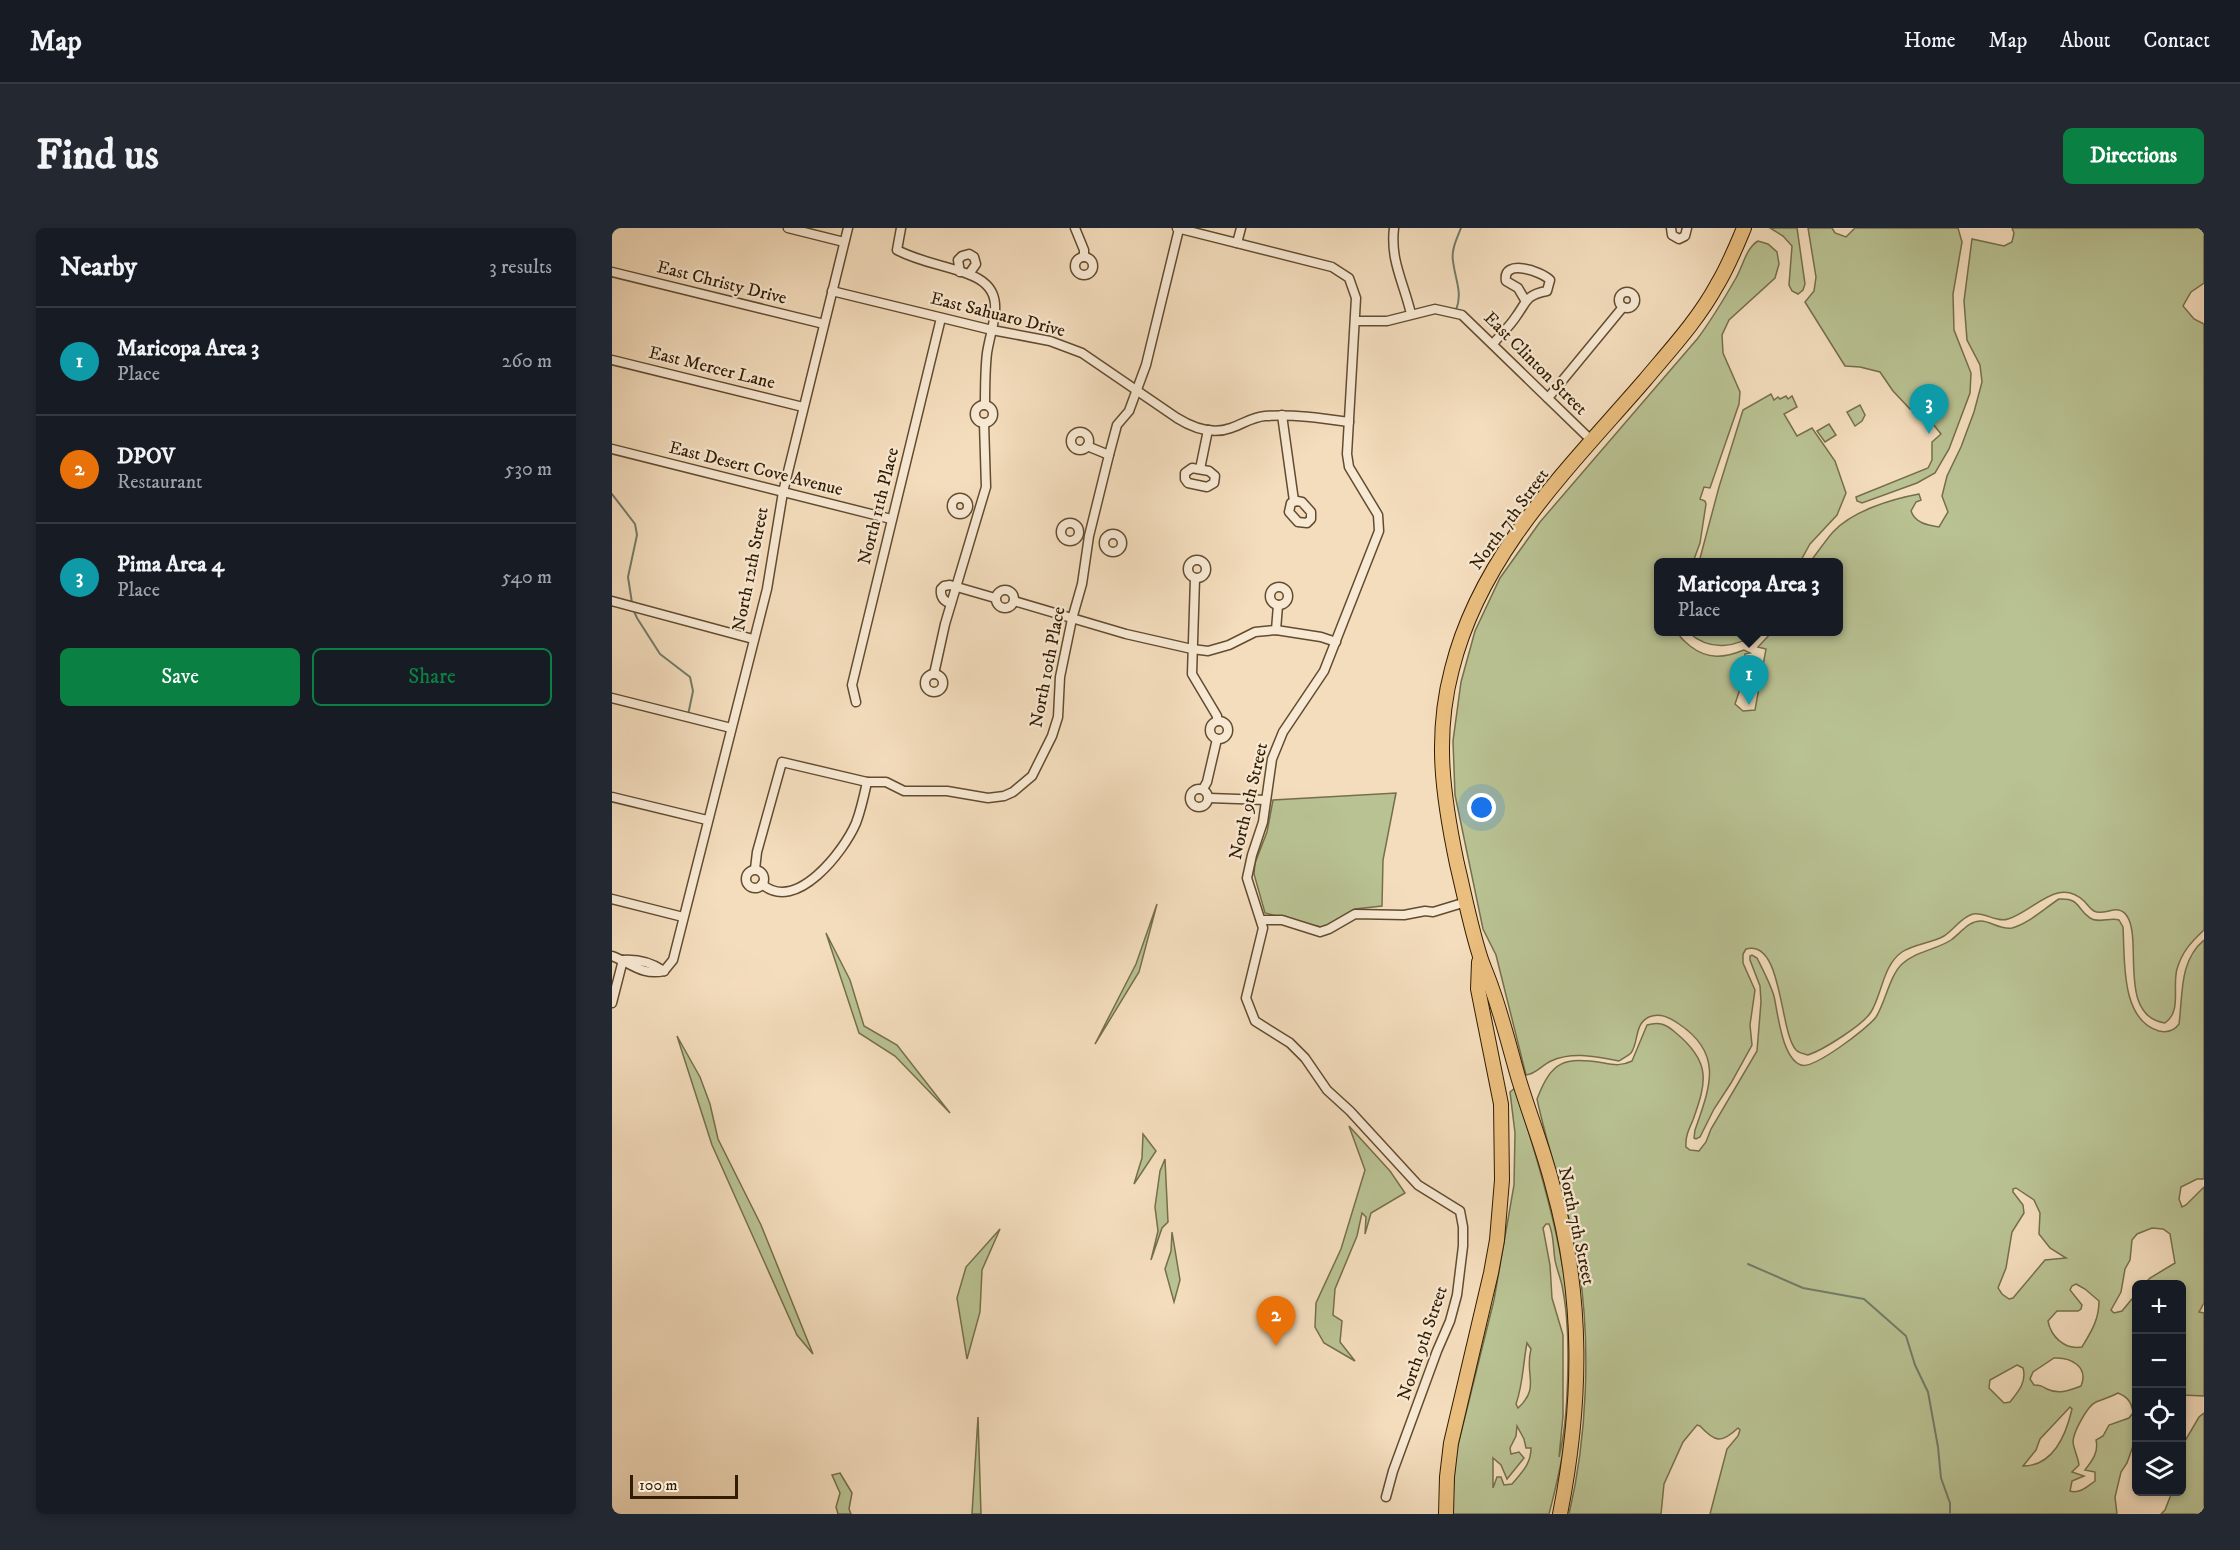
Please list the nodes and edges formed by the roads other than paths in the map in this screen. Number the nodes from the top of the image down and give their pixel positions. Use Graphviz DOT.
graph roads {
  1 [pos="788,228"];
  2 [pos="848,228"];
  3 [pos="901,228"];
  4 [pos="1075,228"];
  5 [pos="1178,228"];
  6 [pos="1241,228"];
  7 [pos="1394,228"];
  8 [pos="1671,228"];
  9 [pos="1687,228"];
  10 [pos="1744,228"];
  11 [pos="844,242"];
  12 [pos="1237,243"];
  13 [pos="1084,257"];
  14 [pos="612,272"];
  15 [pos="832,291"];
  16 [pos="1525,300"];
  17 [pos="1623,307"];
  18 [pos="1411,314"];
  19 [pos="941,318"];
  20 [pos="1356,321"];
  21 [pos="824,324"];
  22 [pos="992,330"];
  23 [pos="1493,344"];
  24 [pos="612,360"];
  25 [pos="1137,390"];
  26 [pos="1548,398"];
  27 [pos="985,405"];
  28 [pos="803,407"];
  29 [pos="1282,416"];
  30 [pos="1349,422"];
  31 [pos="984,423"];
  32 [pos="1208,430"];
  33 [pos="1592,441"];
  34 [pos="1087,446"];
  35 [pos="612,449"];
  36 [pos="1109,455"];
  37 [pos="1200,469"];
  38 [pos="783,492"];
  39 [pos="1294,501"];
  40 [pos="969,508"];
  41 [pos="980,510"];
  42 [pos="891,519"];
  43 [pos="1079,534"];
  44 [pos="1089,536"];
  45 [pos="1104,540"];
  46 [pos="1196,578"];
  47 [pos="956,586"];
  48 [pos="612,601"];
  49 [pos="951,603"];
  50 [pos="1278,605"];
  51 [pos="1072,619"];
  52 [pos="1276,630"];
  53 [pos="753,639"];
  54 [pos="1336,642"];
  55 [pos="1192,649"];
  56 [pos="934,674"];
  57 [pos="612,698"];
  58 [pos="856,702"];
  59 [pos="1217,721"];
  60 [pos="731,728"];
  61 [pos="1217,739"];
  62 [pos="867,782"];
  63 [pos="1203,789"];
  64 [pos="612,797"];
  65 [pos="1209,798"];
  66 [pos="1266,800"];
  67 [pos="707,820"];
  68 [pos="755,869"];
  69 [pos="762,884"];
  70 [pos="612,899"];
  71 [pos="1466,902"];
  72 [pos="682,917"];
  73 [pos="1262,920"];
  74 [pos="1479,954"];
  75 [pos="612,956"];
  76 [pos="623,960"];
  77 [pos="612,1003"];
  78 [pos="1564,1491"];
  79 [pos="1386,1497"];
  80 [pos="1446,1514"];
  81 [pos="1555,1514"];
  82 [pos="1560,1514"];
  1 -- 11 [label="street"];
  2 -- 11 [label="street, North 12th Street"];
  3 -- 22 [label="street"];
  4 -- 13 [label="street"];
  5 -- 12 [label="street"];
  5 -- 25 [label="street, North 10th Place"];
  6 -- 12 [label="street"];
  7 -- 18 [label="street"];
  8 -- 9 [label="street"];
  10 -- 33 [label="main road, North 7th Street"];
  11 -- 15 [label="street, North 12th Street"];
  12 -- 20 [label="street"];
  14 -- 21 [label="street, East Christy Drive"];
  15 -- 19 [label="street, East Sahuaro Drive"];
  15 -- 21 [label="street, North 12th Street"];
  16 -- 16 [label="street"];
  16 -- 23 [label="street"];
  17 -- 26 [label="street"];
  18 -- 20 [label="street, East Clinton Street"];
  18 -- 23 [label="street, East Clinton Street"];
  19 -- 22 [label="street, East Sahuaro Drive"];
  19 -- 42 [label="street, North 11th Place"];
  20 -- 30 [label="street, North 9th Street"];
  21 -- 28 [label="street, North 12th Street"];
  22 -- 25 [label="street, East Sahuaro Drive"];
  22 -- 27 [label="street"];
  23 -- 26 [label="street, East Clinton Street"];
  24 -- 28 [label="street, East Mercer Lane"];
  25 -- 32 [label="street, East Sahuaro Drive"];
  25 -- 36 [label="street, North 10th Place"];
  26 -- 33 [label="street, East Clinton Street"];
  27 -- 31 [label="street"];
  27 -- 31 [label="street"];
  28 -- 38 [label="street, North 12th Street"];
  29 -- 30 [label="street"];
  29 -- 32 [label="street"];
  29 -- 39 [label="street"];
  30 -- 54 [label="street, North 9th Street"];
  31 -- 41 [label="street"];
  32 -- 37 [label="street"];
  33 -- 71 [label="main road, North 7th Street"];
  34 -- 36 [label="street"];
  35 -- 38 [label="street, East Desert Cove Avenue"];
  36 -- 44 [label="street, North 10th Place"];
  38 -- 42 [label="street, East Desert Cove Avenue"];
  38 -- 53 [label="street, North 12th Street"];
  40 -- 41 [label="street"];
  41 -- 47 [label="street"];
  42 -- 58 [label="street, North 11th Place"];
  43 -- 44 [label="street"];
  44 -- 45 [label="street"];
  44 -- 51 [label="street, North 10th Place"];
  46 -- 55 [label="street"];
  47 -- 49 [label="street"];
  47 -- 49 [label="street"];
  47 -- 51 [label="street"];
  48 -- 53 [label="street"];
  49 -- 56 [label="street"];
  50 -- 52 [label="street"];
  51 -- 55 [label="street"];
  51 -- 62 [label="street, North 10th Place"];
  52 -- 54 [label="street"];
  52 -- 55 [label="street"];
  53 -- 60 [label="street, North 12th Street"];
  54 -- 66 [label="street, North 9th Street"];
  55 -- 59 [label="street"];
  57 -- 60 [label="street"];
  59 -- 61 [label="street"];
  59 -- 61 [label="street"];
  60 -- 67 [label="street, North 12th Street"];
  61 -- 63 [label="street"];
  62 -- 68 [label="street"];
  62 -- 69 [label="street"];
  63 -- 65 [label="street"];
  63 -- 65 [label="street"];
  64 -- 67 [label="street"];
  65 -- 66 [label="street"];
  66 -- 73 [label="street, North 9th Street"];
  67 -- 72 [label="street, North 12th Street"];
  68 -- 69 [label="street"];
  68 -- 69 [label="street"];
  70 -- 72 [label="street"];
  71 -- 73 [label="street"];
  71 -- 74 [label="main road, North 7th Street"];
  72 -- 76 [label="street, North 12th Street"];
  73 -- 79 [label="street, North 9th Street"];
  74 -- 78 [label="main road, North 7th Street"];
  74 -- 80 [label="main road, North 7th Street"];
  75 -- 76 [label="street"];
  76 -- 77 [label="street"];
  78 -- 81 [label="main road"];
  78 -- 82 [label="main road, North 7th Street"];
}
